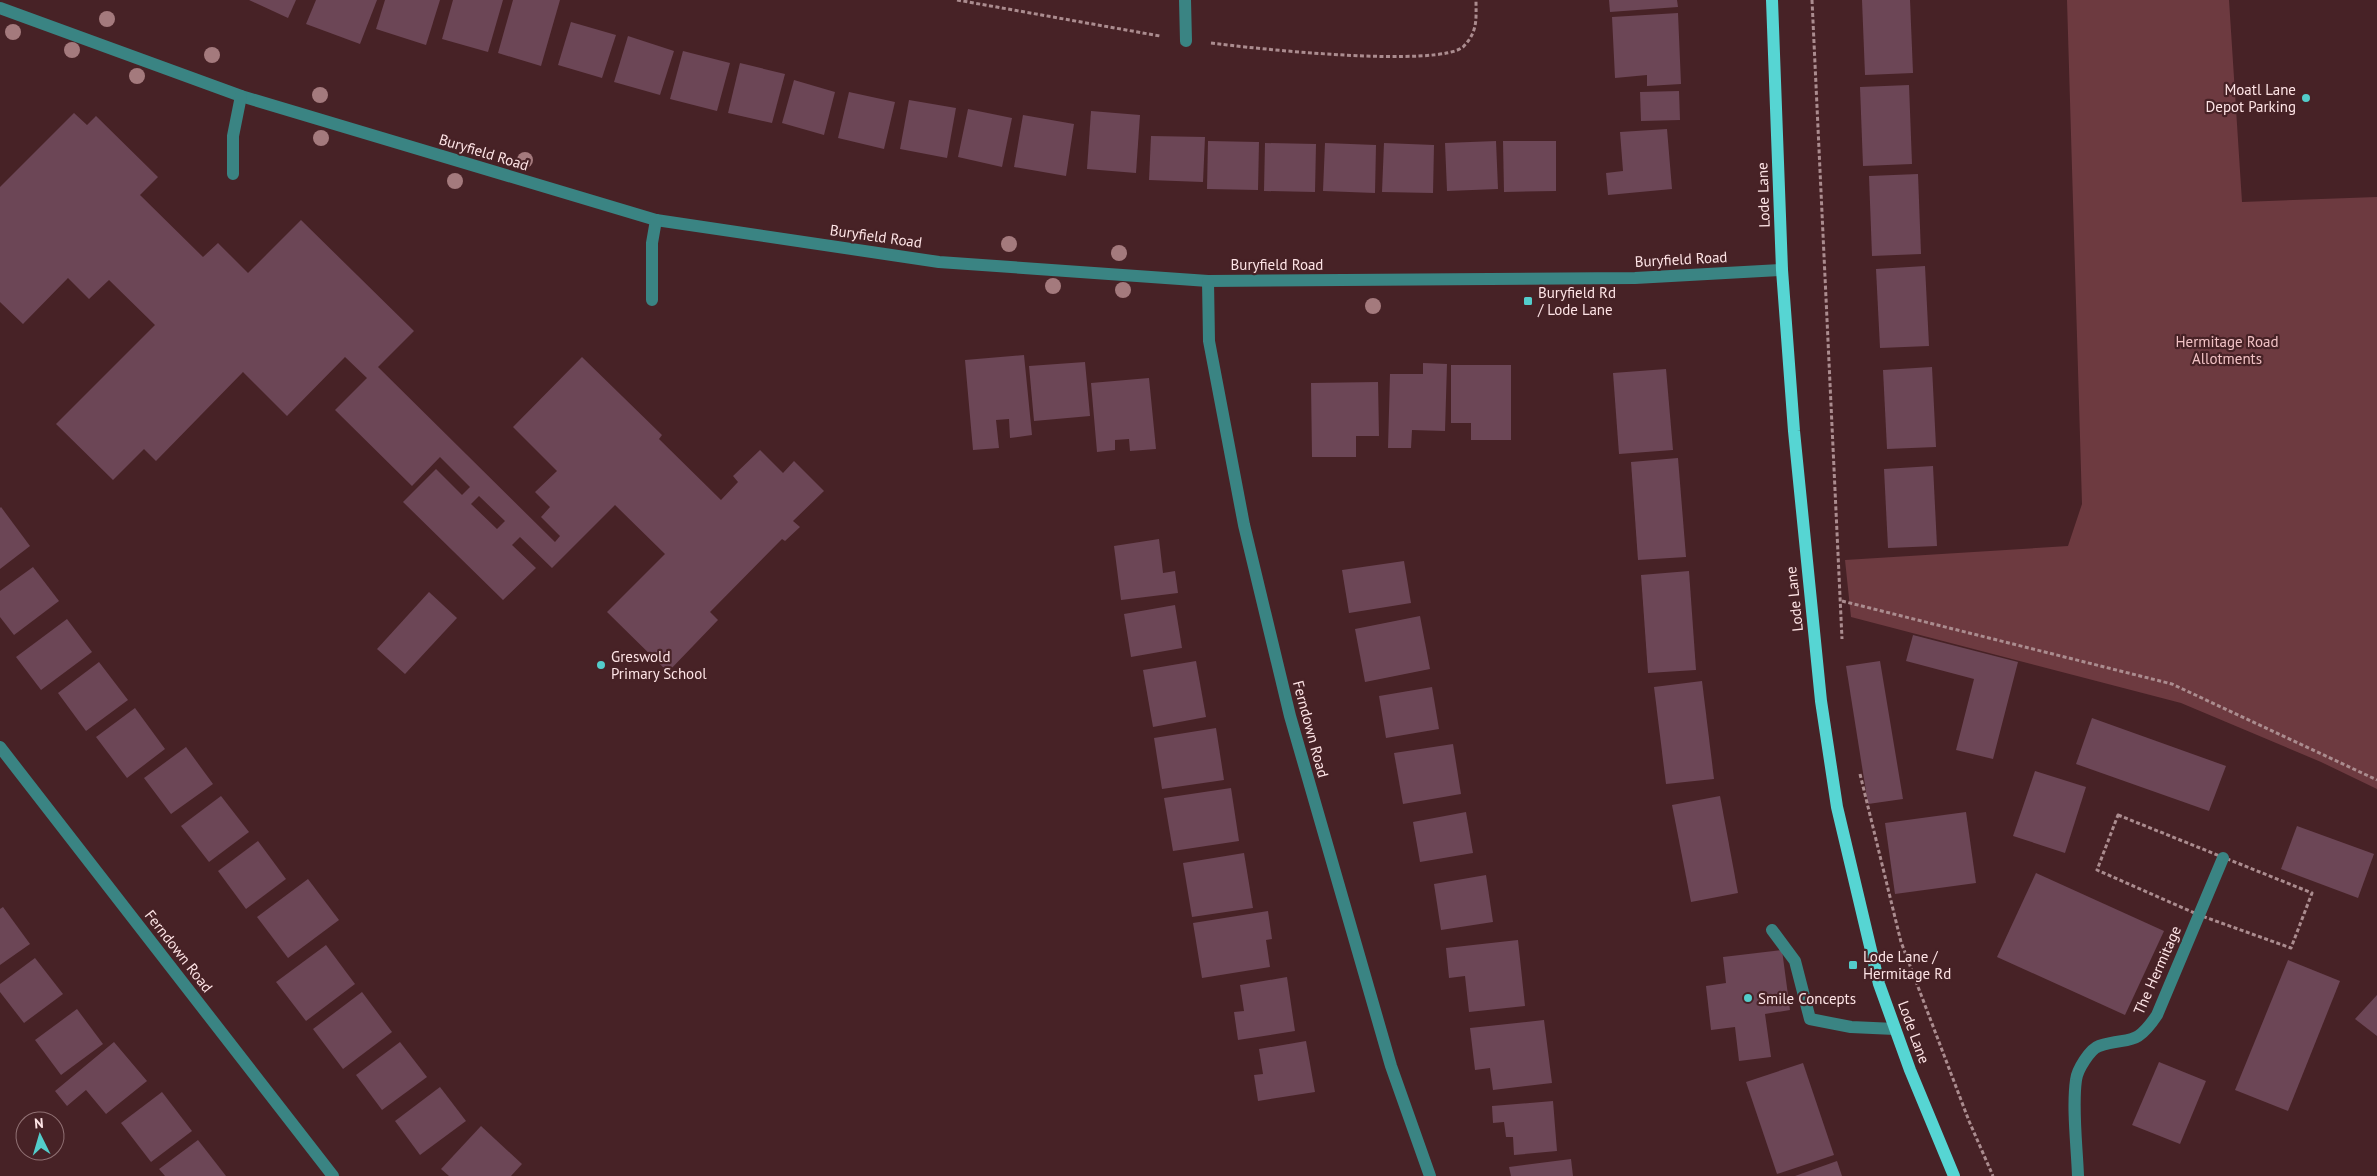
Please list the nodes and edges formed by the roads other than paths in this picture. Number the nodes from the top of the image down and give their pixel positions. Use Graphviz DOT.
graph roads {
  1 [pos="1186,0"];
  2 [pos="1772,0"];
  3 [pos="0,8"];
  4 [pos="1186,41"];
  5 [pos="241,96"];
  6 [pos="233,174"];
  7 [pos="656,220"];
  8 [pos="1782,270"];
  9 [pos="1208,281"];
  10 [pos="652,300"];
  11 [pos="0,747"];
  12 [pos="2223,858"];
  13 [pos="1772,930"];
  14 [pos="1895,1029"];
  15 [pos="333,1176"];
  16 [pos="1430,1176"];
  17 [pos="1954,1176"];
  18 [pos="2078,1176"];
  1 -- 4 [label="street"];
  2 -- 8 [label="main road, Lode Lane"];
  3 -- 5 [label="street, Buryfield Road"];
  5 -- 6 [label="street"];
  5 -- 7 [label="street, Buryfield Road"];
  7 -- 9 [label="street, Buryfield Road"];
  7 -- 10 [label="street"];
  8 -- 9 [label="street, Buryfield Road"];
  8 -- 14 [label="main road, Lode Lane"];
  9 -- 16 [label="street, Ferndown Road"];
  11 -- 15 [label="street, Ferndown Road"];
  12 -- 18 [label="street, The Hermitage"];
  13 -- 14 [label="street"];
  14 -- 17 [label="main road, Lode Lane"];
}
